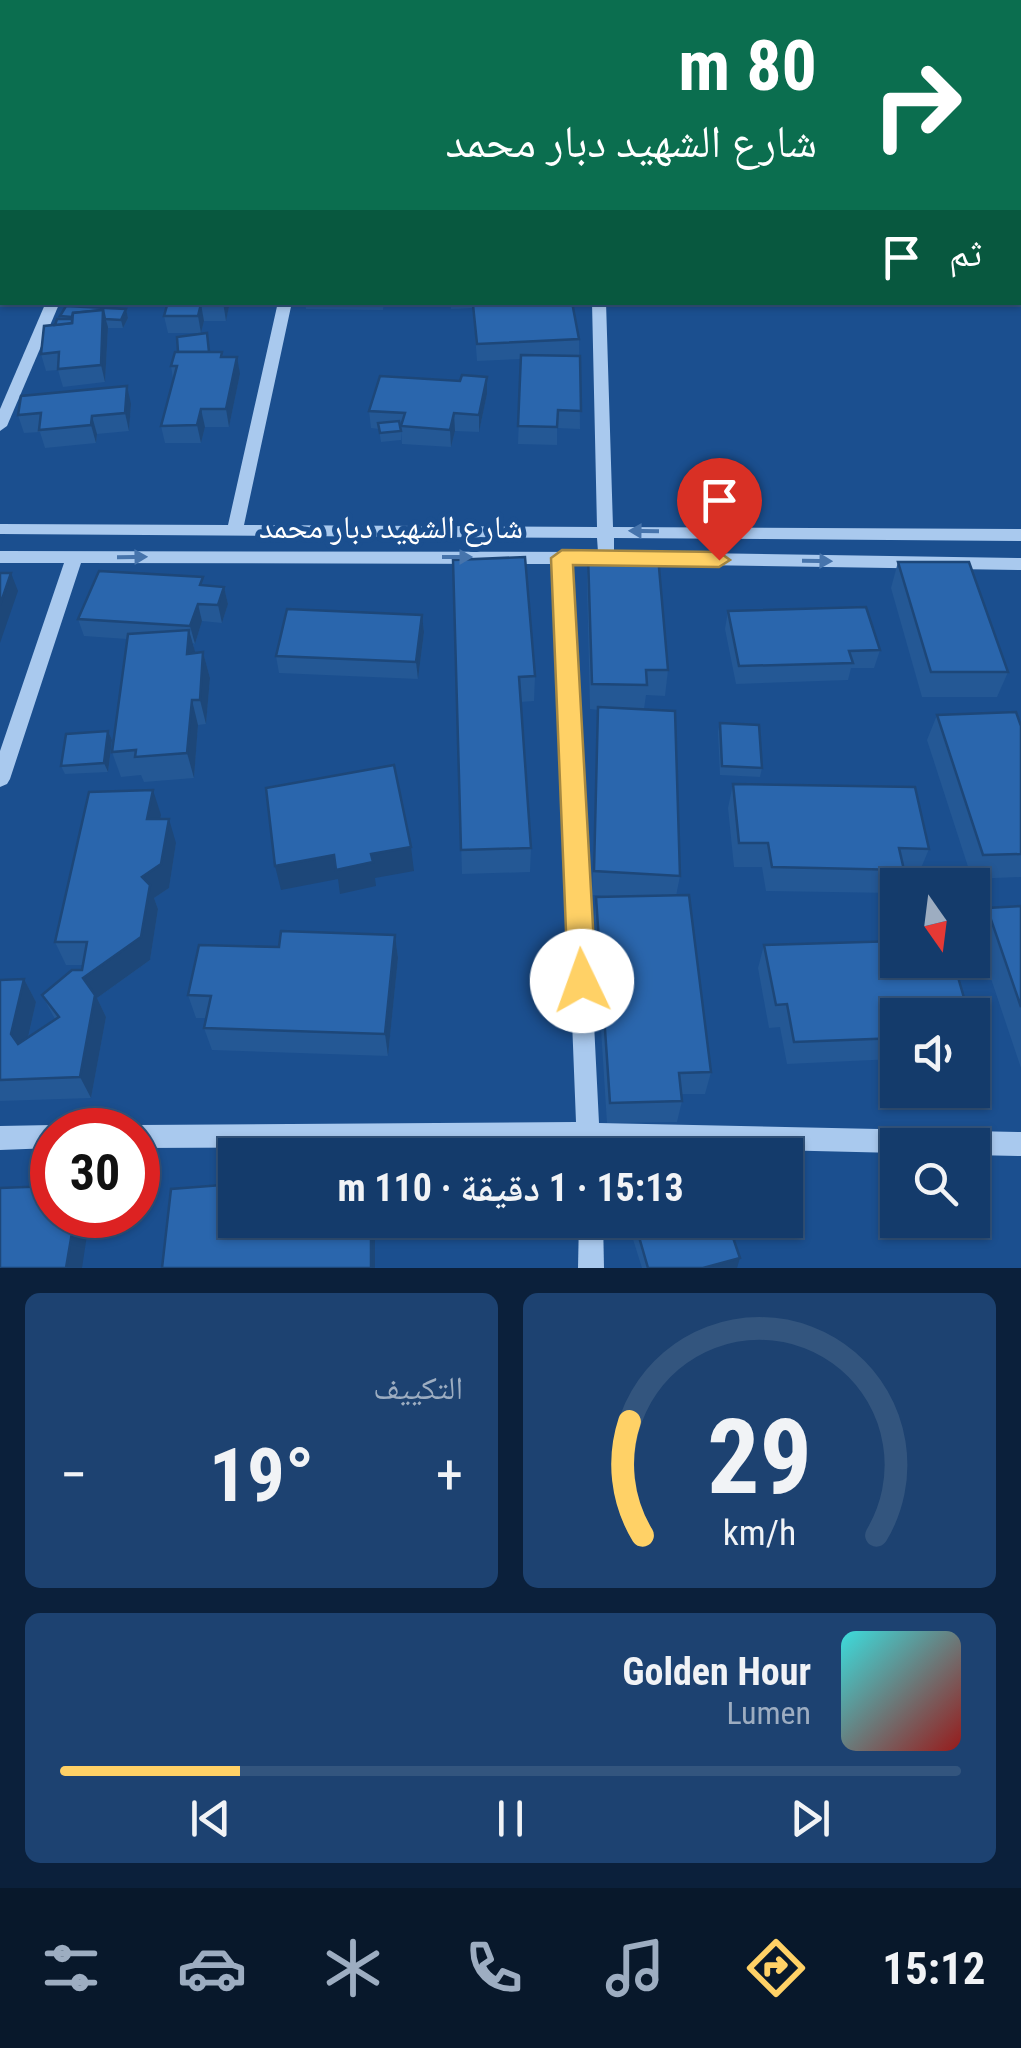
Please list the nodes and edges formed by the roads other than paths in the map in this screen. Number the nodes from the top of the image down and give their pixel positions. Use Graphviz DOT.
graph roads {
  1 [pos="52,305"];
  2 [pos="284,305"];
  3 [pos="599,305"];
  4 [pos="0,426"];
  5 [pos="0,528"];
  6 [pos="235,529"];
  7 [pos="604,530"];
  8 [pos="1021,535"];
  9 [pos="0,557"];
  10 [pos="74,558"];
  11 [pos="562,558"];
  12 [pos="606,558"];
  13 [pos="1021,564"];
  14 [pos="0,779"];
  15 [pos="160,1137"];
  16 [pos="0,1138"];
  17 [pos="30,1138"];
  18 [pos="218,1138"];
  19 [pos="589,1138"];
  20 [pos="1021,1144"];
  21 [pos="803,1145"];
  22 [pos="591,1238"];
  23 [pos="592,1268"];
  1 -- 4 [label="street"];
  2 -- 6 [label="street"];
  3 -- 7 [label="street"];
  5 -- 6 [label="street, شارع الشهيد دبار محمد"];
  6 -- 7 [label="street, شارع الشهيد دبار محمد"];
  8 -- 7 [label="street, شارع الشهيد دبار محمد, one-way"];
  7 -- 12 [label="street"];
  9 -- 10 [label="street, شارع الشهيد دبار محمد"];
  10 -- 11 [label="street, شارع الشهيد دبار محمد, one-way"];
  10 -- 14 [label="street"];
  11 -- 12 [label="street, شارع الشهيد دبار محمد"];
  11 -- 19 [label="street"];
  12 -- 13 [label="street, شارع الشهيد دبار محمد, one-way"];
  15 -- 18 [label="street"];
  16 -- 17 [label="street"];
  20 -- 21 [label="street"];
  22 -- 23 [label="street"];
}
